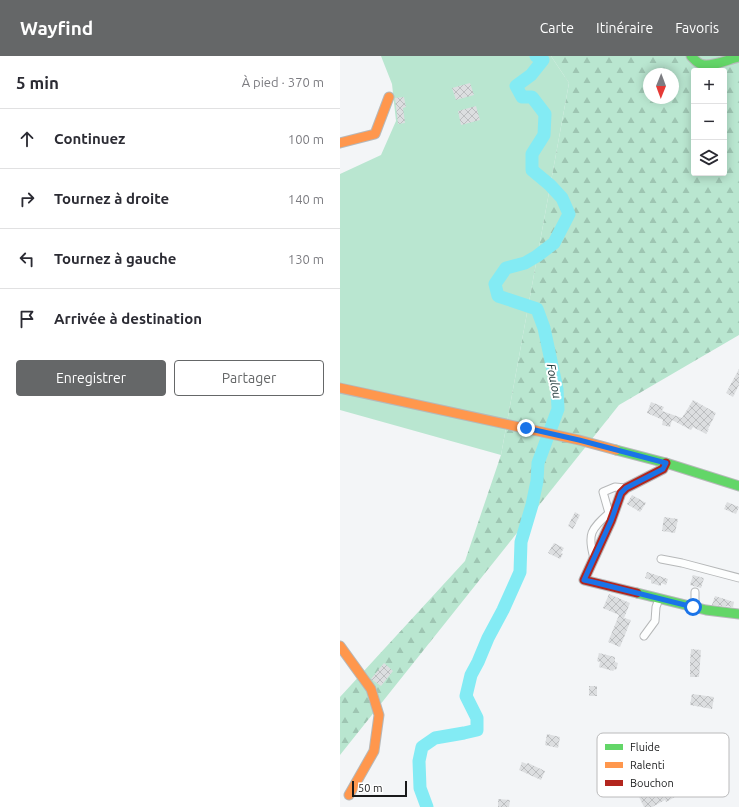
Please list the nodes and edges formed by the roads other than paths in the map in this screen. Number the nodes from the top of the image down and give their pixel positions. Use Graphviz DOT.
graph roads {
  1 [pos="691,56"];
  2 [pos="739,57"];
  3 [pos="389,97"];
  4 [pos="340,143"];
  5 [pos="340,388"];
  6 [pos="666,463"];
  7 [pos="739,486"];
  8 [pos="626,488"];
  9 [pos="594,558"];
  10 [pos="661,559"];
  11 [pos="739,578"];
  12 [pos="694,592"];
  13 [pos="659,598"];
  14 [pos="696,608"];
  15 [pos="739,614"];
  16 [pos="644,636"];
  17 [pos="340,646"];
  18 [pos="350,795"];
  1 -- 2 [label="street"];
  3 -- 4 [label="street"];
  5 -- 6 [label="street"];
  6 -- 7 [label="street"];
  6 -- 8 [label="street"];
  8 -- 9 [label="street"];
  8 -- 9 [label="street"];
  9 -- 13 [label="street"];
  10 -- 11 [label="street"];
  12 -- 14 [label="street"];
  13 -- 14 [label="street"];
  13 -- 16 [label="street"];
  14 -- 15 [label="street"];
  17 -- 18 [label="street"];
}
